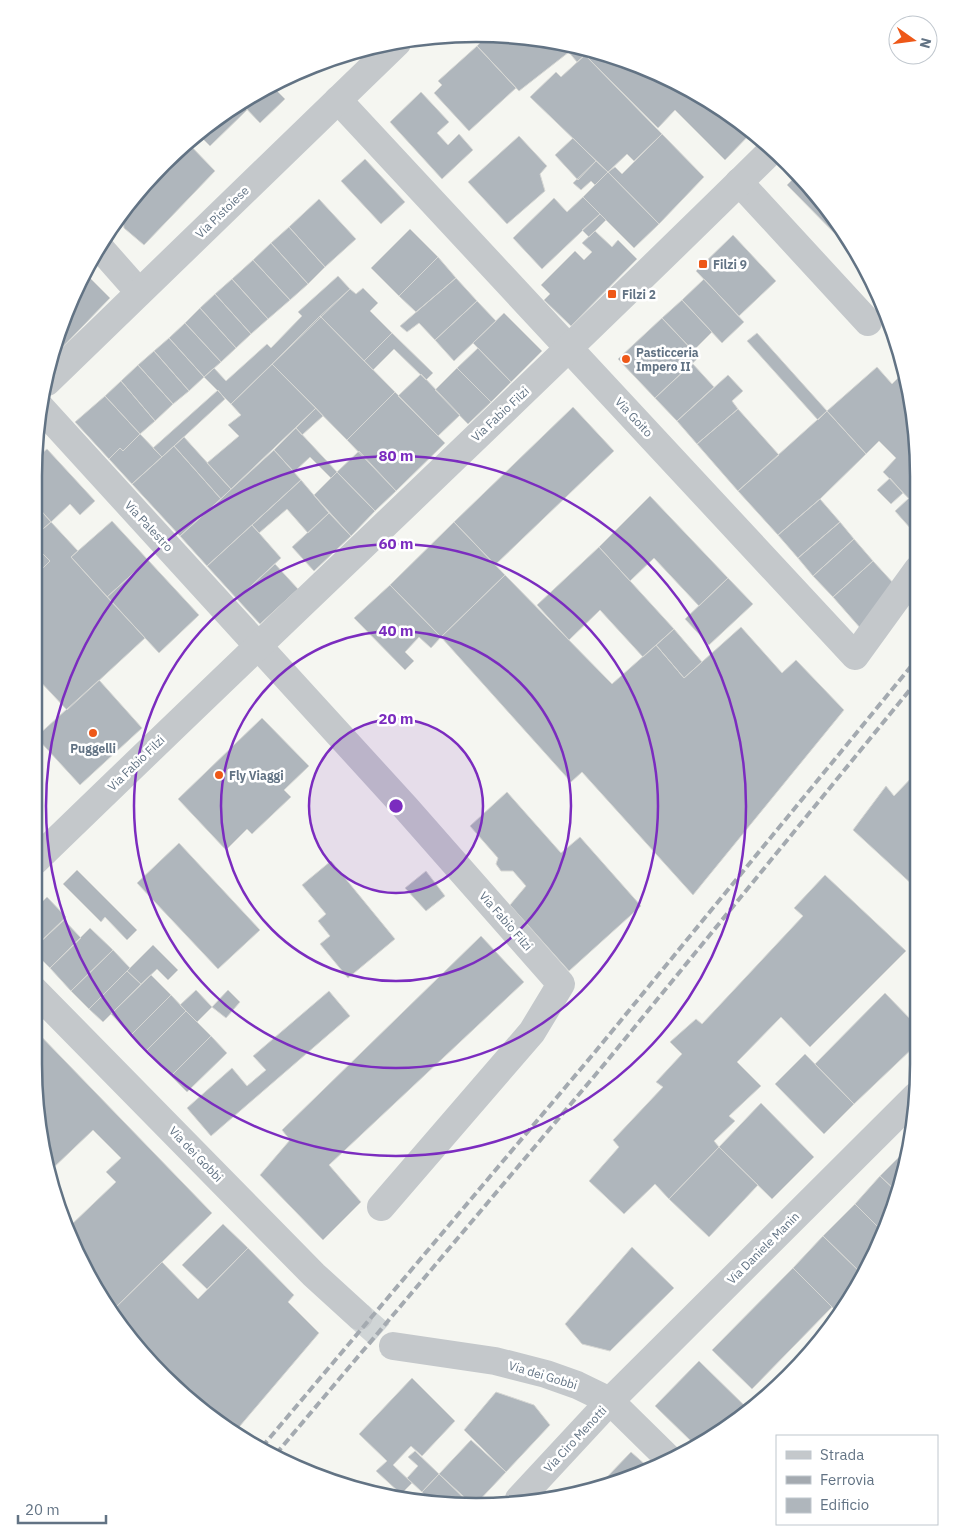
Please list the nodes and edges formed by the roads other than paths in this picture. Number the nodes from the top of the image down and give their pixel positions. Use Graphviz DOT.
graph roads {
  1 [pos="388,52"];
  2 [pos="338,100"];
  3 [pos="767,154"];
  4 [pos="739,182"];
  5 [pos="105,253"];
  6 [pos="139,292"];
  7 [pos="868,322"];
  8 [pos="570,348"];
  9 [pos="55,374"];
  10 [pos="47,415"];
  11 [pos="910,580"];
  12 [pos="258,644"];
  13 [pos="42,854"];
  14 [pos="42,998"];
  15 [pos="909,1103"];
  16 [pos="381,1207"];
  17 [pos="359,1316"];
  18 [pos="394,1346"];
  19 [pos="610,1401"];
  20 [pos="664,1455"];
  21 [pos="523,1495"];
  1 -- 2 [label="street, Via Pistoiese"];
  2 -- 6 [label="street, Via Pistoiese"];
  2 -- 8 [label="street, Via Goito"];
  3 -- 4 [label="street, Via Fabio Filzi"];
  4 -- 7 [label="street"];
  4 -- 8 [label="street, Via Fabio Filzi"];
  5 -- 6 [label="street"];
  6 -- 9 [label="street, Via Pistoiese"];
  8 -- 11 [label="street, Via Goito"];
  8 -- 12 [label="street, Via Fabio Filzi"];
  10 -- 12 [label="street, Via Palestro"];
  12 -- 13 [label="street, Via Fabio Filzi"];
  12 -- 16 [label="street, Via Fabio Filzi"];
  14 -- 17 [label="street, Via dei Gobbi"];
  15 -- 19 [label="street, Via Daniele Manin"];
  18 -- 19 [label="street, Via dei Gobbi"];
  19 -- 20 [label="street, Via dei Gobbi"];
  19 -- 21 [label="street, Via Ciro Menotti"];
}
